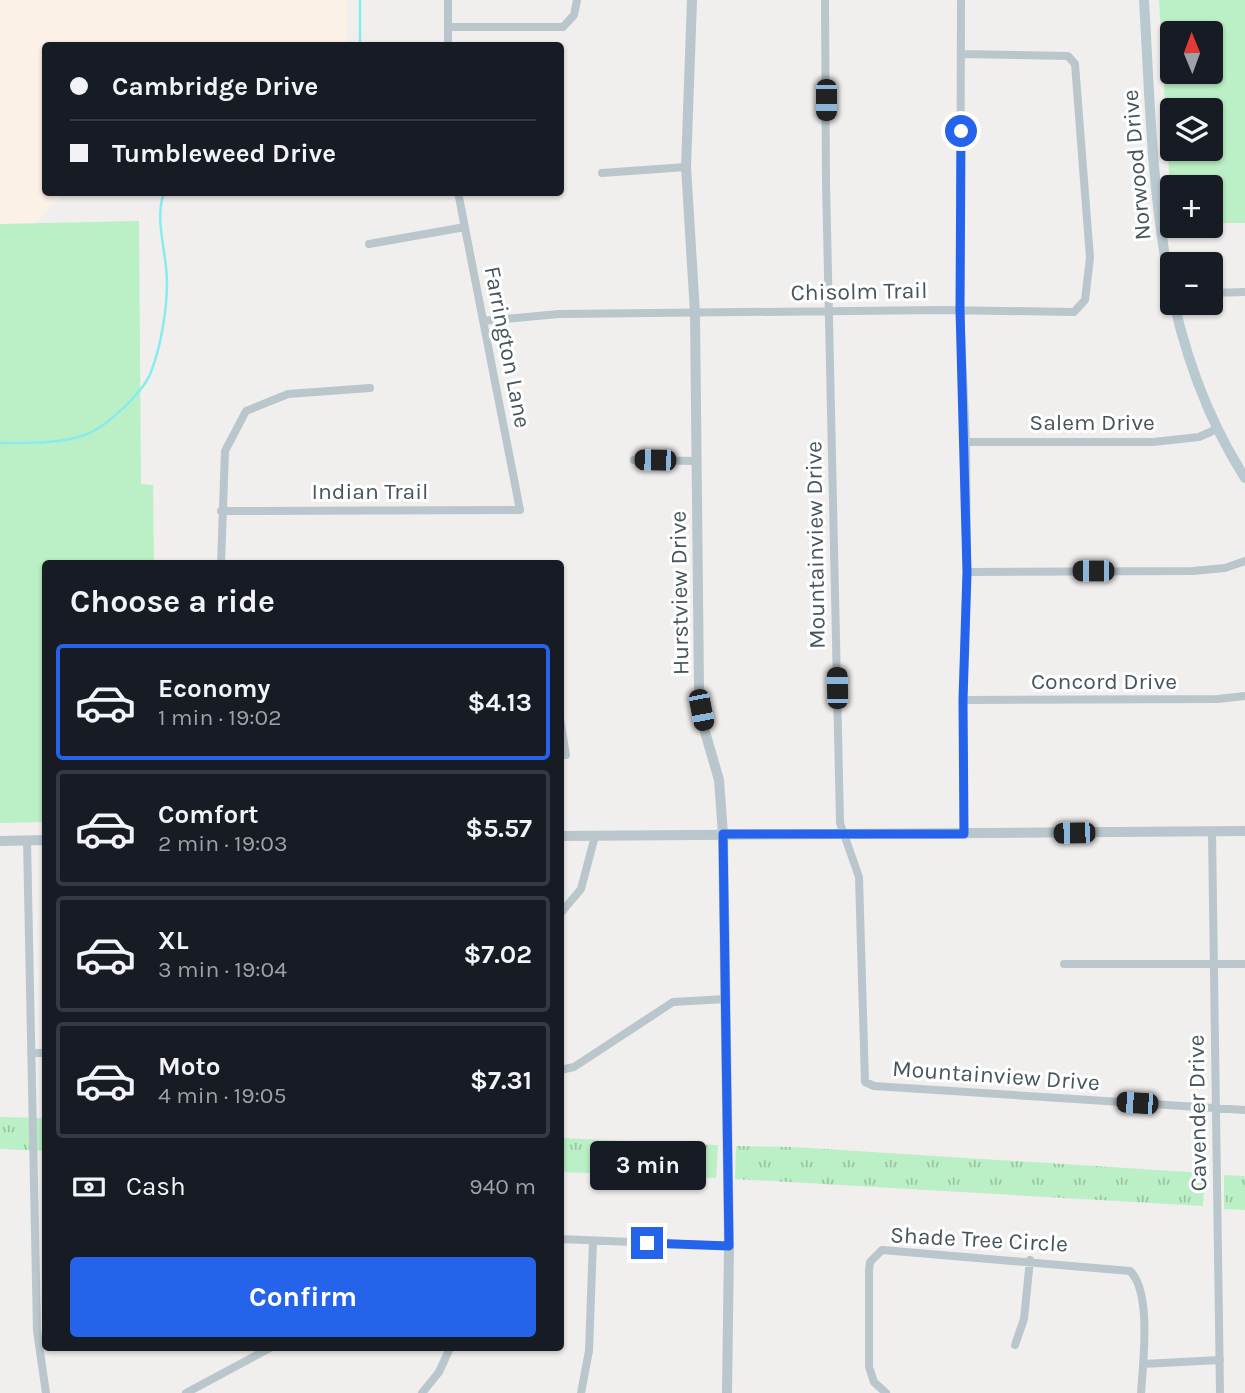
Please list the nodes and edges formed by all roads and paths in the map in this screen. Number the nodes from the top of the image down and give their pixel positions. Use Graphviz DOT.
graph roads {
  1 [pos="448,0"];
  2 [pos="577,0"];
  3 [pos="692,0"];
  4 [pos="825,0"];
  5 [pos="961,0"];
  6 [pos="1144,0"];
  7 [pos="448,27"];
  8 [pos="448,42"];
  9 [pos="962,54"];
  10 [pos="686,167"];
  11 [pos="601,173"];
  12 [pos="459,196"];
  13 [pos="465,227"];
  14 [pos="369,244"];
  15 [pos="1165,252"];
  16 [pos="1245,292"];
  17 [pos="1223,293"];
  18 [pos="960,310"];
  19 [pos="829,311"];
  20 [pos="695,313"];
  21 [pos="1176,315"];
  22 [pos="483,321"];
  23 [pos="370,388"];
  24 [pos="1217,429"];
  25 [pos="966,442"];
  26 [pos="634,460"];
  27 [pos="696,461"];
  28 [pos="1245,478"];
  29 [pos="520,510"];
  30 [pos="222,511"];
  31 [pos="221,560"];
  32 [pos="1245,561"];
  33 [pos="967,572"];
  34 [pos="1245,696"];
  35 [pos="963,700"];
  36 [pos="1245,831"];
  37 [pos="1212,832"];
  38 [pos="723,834"];
  39 [pos="964,834"];
  40 [pos="841,835"];
  41 [pos="564,836"];
  42 [pos="595,836"];
  43 [pos="27,840"];
  44 [pos="42,840"];
  45 [pos="0,841"];
  46 [pos="564,909"];
  47 [pos="1063,964"];
  48 [pos="1214,964"];
  49 [pos="1245,964"];
  50 [pos="726,999"];
  51 [pos="32,1053"];
  52 [pos="42,1053"];
  53 [pos="564,1069"];
  54 [pos="1216,1108"];
  55 [pos="1245,1110"];
  56 [pos="35,1217"];
  57 [pos="42,1218"];
  58 [pos="564,1239"];
  59 [pos="593,1241"];
  60 [pos="729,1246"];
  61 [pos="1030,1260"];
  62 [pos="1015,1345"];
  63 [pos="264,1351"];
  64 [pos="449,1351"];
  65 [pos="1220,1360"];
  66 [pos="1143,1364"];
  67 [pos="46,1393"];
  68 [pos="186,1393"];
  69 [pos="422,1393"];
  70 [pos="581,1393"];
  71 [pos="727,1393"];
  72 [pos="886,1393"];
  73 [pos="1141,1393"];
  74 [pos="1220,1393"];
  1 -- 7 [label="street"];
  2 -- 7 [label="street"];
  3 -- 10 [label="street, Hurstview Drive"];
  4 -- 19 [label="street, Mountainview Drive"];
  5 -- 9 [label="street"];
  6 -- 15 [label="main road, Norwood Drive"];
  7 -- 8 [label="street"];
  9 -- 18 [label="street"];
  9 -- 18 [label="street, Chisolm Trail"];
  10 -- 11 [label="street"];
  10 -- 20 [label="street, Hurstview Drive"];
  12 -- 13 [label="street, Farrington Lane"];
  13 -- 14 [label="street"];
  13 -- 22 [label="street, Farrington Lane"];
  16 -- 17 [label="street"];
  18 -- 19 [label="street, Chisolm Trail"];
  18 -- 25 [label="street"];
  19 -- 20 [label="street, Chisolm Trail"];
  19 -- 40 [label="street, Mountainview Drive"];
  20 -- 22 [label="street, Chisolm Trail"];
  20 -- 27 [label="street, Hurstview Drive"];
  21 -- 24 [label="main road, Norwood Drive"];
  22 -- 29 [label="street, Farrington Lane"];
  23 -- 30 [label="street"];
  24 -- 25 [label="street, Salem Drive"];
  24 -- 28 [label="main road, Norwood Drive"];
  25 -- 33 [label="street"];
  26 -- 27 [label="street"];
  27 -- 38 [label="street, Hurstview Drive"];
  29 -- 30 [label="street, Indian Trail"];
  30 -- 31 [label="street"];
  32 -- 33 [label="street"];
  33 -- 35 [label="street"];
  34 -- 35 [label="street, Concord Drive"];
  35 -- 39 [label="street"];
  36 -- 37 [label="street"];
  37 -- 39 [label="street"];
  37 -- 48 [label="street, Cavender Drive"];
  38 -- 40 [label="street"];
  38 -- 42 [label="street"];
  38 -- 50 [label="street, Hurstview Drive"];
  39 -- 40 [label="street"];
  40 -- 54 [label="street, Mountainview Drive"];
  41 -- 42 [label="street"];
  42 -- 46 [label="street"];
  43 -- 44 [label="street"];
  43 -- 45 [label="street"];
  43 -- 51 [label="street"];
  47 -- 48 [label="street"];
  48 -- 49 [label="street"];
  48 -- 54 [label="street, Cavender Drive"];
  50 -- 53 [label="street"];
  50 -- 60 [label="street, Hurstview Drive"];
  51 -- 52 [label="street"];
  51 -- 56 [label="street"];
  54 -- 55 [label="street, Mountainview Drive"];
  54 -- 65 [label="street, Cavender Drive"];
  56 -- 57 [label="street"];
  56 -- 67 [label="street"];
  58 -- 59 [label="street"];
  59 -- 60 [label="street"];
  59 -- 70 [label="street"];
  60 -- 71 [label="street, Hurstview Drive"];
  61 -- 62 [label="street"];
  61 -- 66 [label="street, Shade Tree Circle"];
  61 -- 72 [label="street, Shade Tree Circle"];
  63 -- 68 [label="street"];
  64 -- 69 [label="street"];
  65 -- 66 [label="street"];
  65 -- 74 [label="street, Cavender Drive"];
  66 -- 73 [label="street, Shade Tree Circle"];
}
